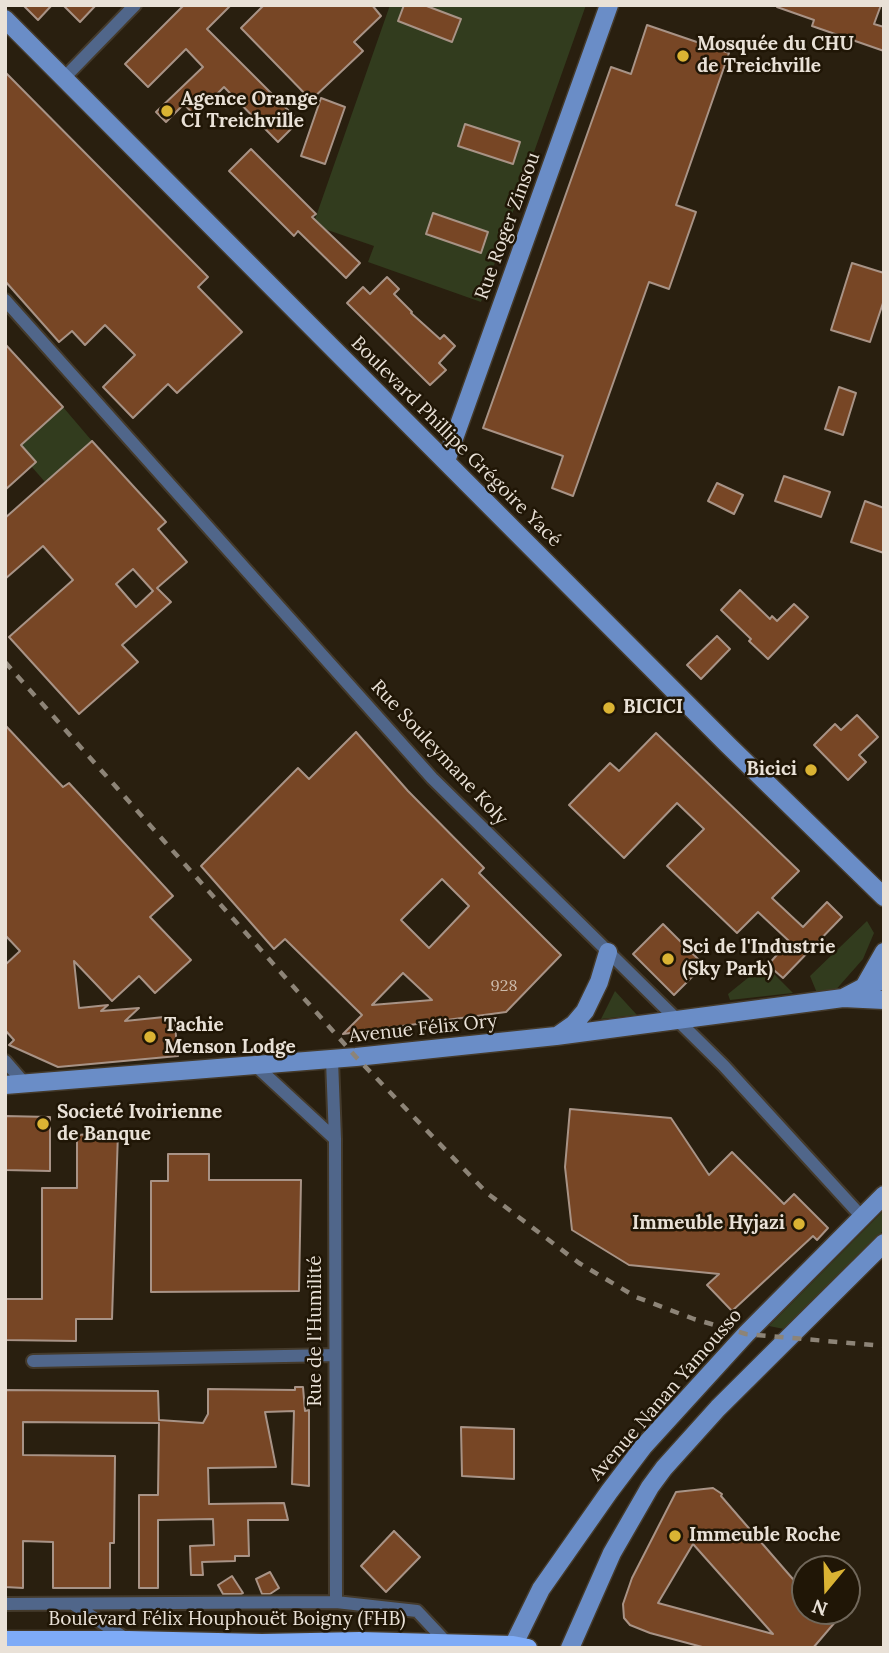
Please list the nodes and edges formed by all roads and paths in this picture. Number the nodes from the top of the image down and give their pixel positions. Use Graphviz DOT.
graph roads {
  1 [pos="135,5"];
  2 [pos="610,5"];
  3 [pos="5,19"];
  4 [pos="64,78"];
  5 [pos="5,300"];
  6 [pos="446,461"];
  7 [pos="882,895"];
  8 [pos="608,952"];
  9 [pos="884,952"];
  10 [pos="884,980"];
  11 [pos="864,987"];
  12 [pos="843,998"];
  13 [pos="884,1000"];
  14 [pos="679,1020"];
  15 [pos="556,1036"];
  16 [pos="332,1060"];
  17 [pos="5,1061"];
  18 [pos="255,1065"];
  19 [pos="26,1084"];
  20 [pos="5,1085"];
  21 [pos="335,1139"];
  22 [pos="884,1195"];
  23 [pos="862,1217"];
  24 [pos="884,1243"];
  25 [pos="335,1355"];
  26 [pos="33,1361"];
  27 [pos="336,1602"];
  28 [pos="5,1604"];
  29 [pos="72,1604"];
  30 [pos="5,1640"];
  31 [pos="128,1640"];
  32 [pos="448,1644"];
  33 [pos="518,1647"];
  34 [pos="570,1648"];
  1 -- 4 [label="street"];
  2 -- 6 [label="main road, Rue Roger Zinsou"];
  3 -- 4 [label="main road, Boulevard Phillipe Grégoire Yacé"];
  4 -- 6 [label="main road, Boulevard Phillipe Grégoire Yacé"];
  5 -- 8 [label="street, Rue Souleymane Koly"];
  6 -- 7 [label="main road, Boulevard Phillipe Grégoire Yacé"];
  8 -- 14 [label="street, Rue Souleymane Koly"];
  8 -- 15 [label="main road"];
  9 -- 11 [label="main road"];
  10 -- 11 [label="main road, Avenue Félix Ory"];
  11 -- 12 [label="main road, Avenue Félix Ory"];
  12 -- 13 [label="main road, Avenue Félix Ory"];
  12 -- 14 [label="main road, Avenue Félix Ory"];
  14 -- 15 [label="main road, Avenue Félix Ory"];
  14 -- 23 [label="street, Rue Souleymane Koly"];
  15 -- 16 [label="main road, Avenue Félix Ory"];
  16 -- 18 [label="main road, Avenue Félix Ory"];
  16 -- 21 [label="street, Rue de l'Humilité"];
  17 -- 19 [label="street"];
  18 -- 19 [label="main road, Avenue Félix Ory"];
  18 -- 21 [label="street"];
  19 -- 20 [label="main road, Avenue Félix Ory"];
  21 -- 25 [label="street, Rue de l'Humilité"];
  22 -- 23 [label="main road, Avenue Nanan Yamousso"];
  23 -- 33 [label="main road, Avenue Nanan Yamousso"];
  24 -- 34 [label="main road"];
  25 -- 26 [label="street"];
  25 -- 27 [label="street, Rue de l'Humilité"];
  27 -- 29 [label="street, Boulevard Félix Houphouët Boigny (FHB)"];
  27 -- 32 [label="street, Boulevard Félix Houphouët Boigny (FHB)"];
  28 -- 29 [label="street, Boulevard Félix Houphouët Boigny (FHB)"];
  29 -- 31 [label="street"];
  30 -- 31 [label="main road, Boulevard Félix Houphouët Boigny (FHB)"];
  31 -- 32 [label="main road, Boulevard Félix Houphouët Boigny (FHB)"];
  32 -- 33 [label="main road, Boulevard Félix Houphouët Boigny (FHB)"];
}
